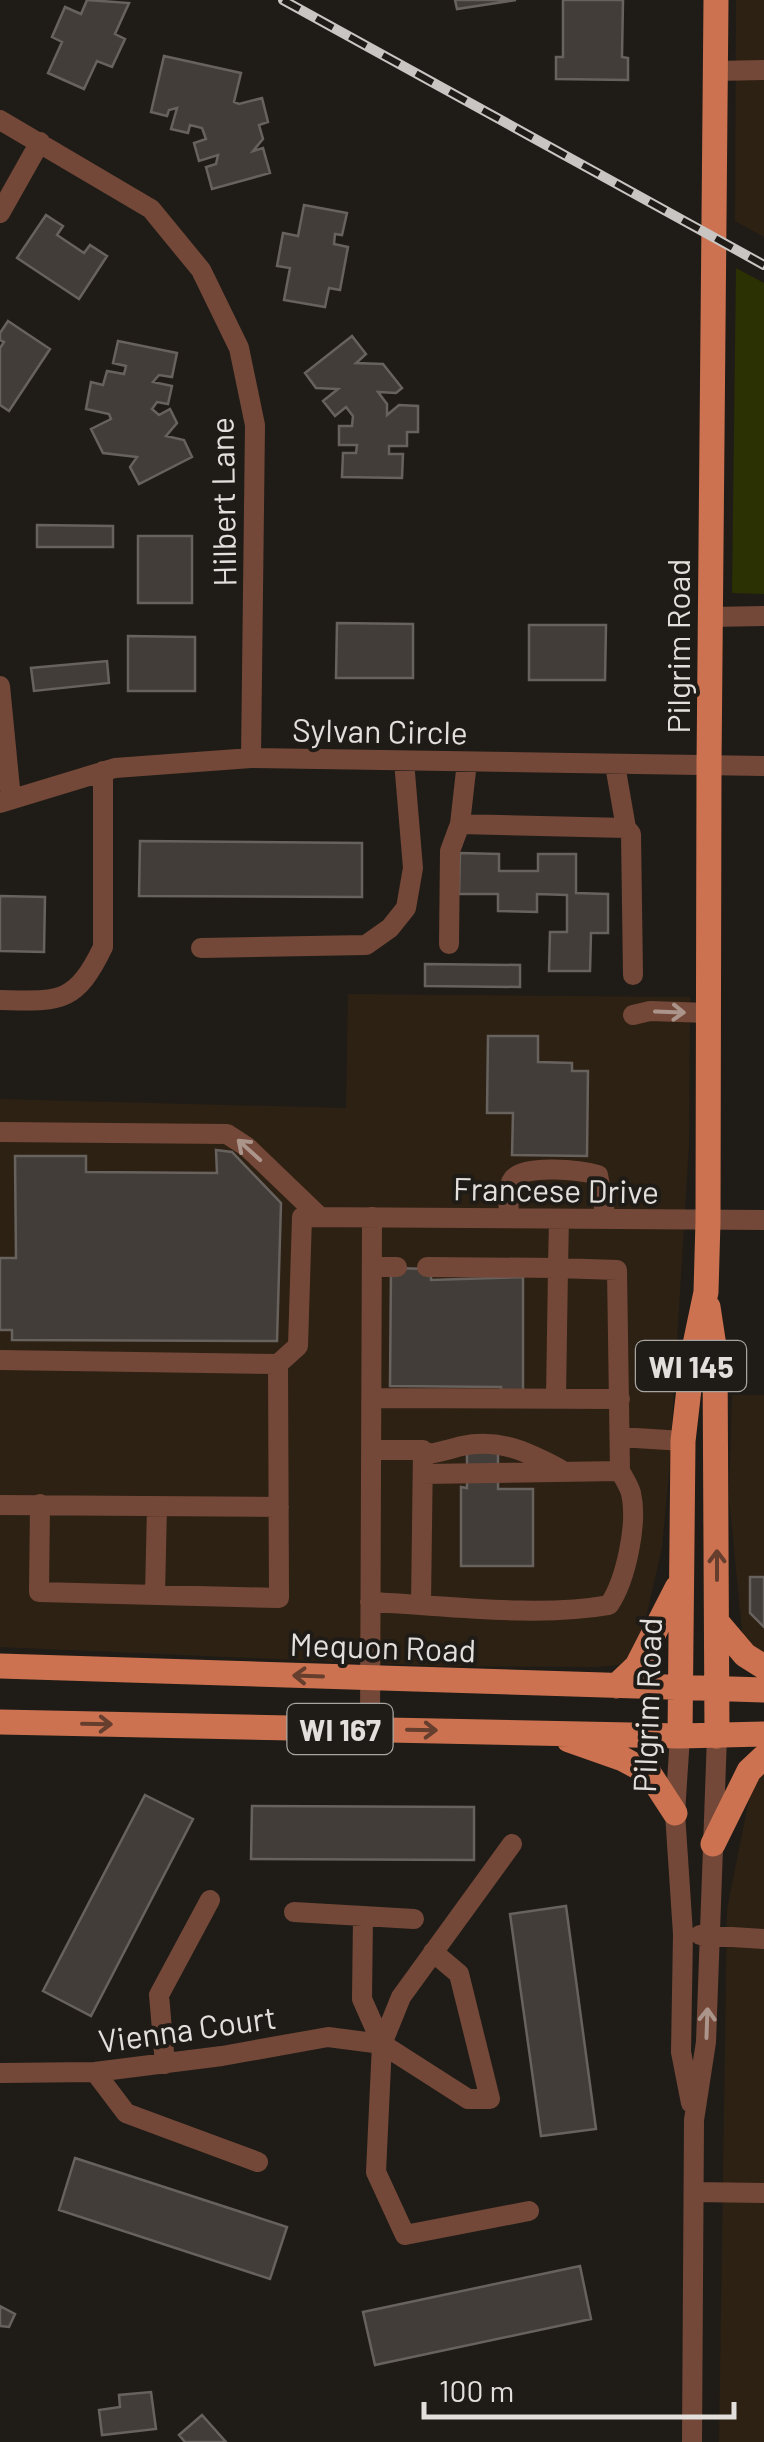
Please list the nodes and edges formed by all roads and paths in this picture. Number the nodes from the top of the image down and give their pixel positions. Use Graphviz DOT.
graph roads {
  1 [pos="716,0"];
  2 [pos="764,70"];
  3 [pos="715,71"];
  4 [pos="0,120"];
  5 [pos="40,142"];
  6 [pos="0,214"];
  7 [pos="764,616"];
  8 [pos="710,617"];
  9 [pos="0,686"];
  10 [pos="251,758"];
  11 [pos="404,760"];
  12 [pos="467,762"];
  13 [pos="615,765"];
  14 [pos="709,766"];
  15 [pos="764,766"];
  16 [pos="104,772"];
  17 [pos="6,801"];
  18 [pos="460,824"];
  19 [pos="626,828"];
  20 [pos="449,944"];
  21 [pos="200,948"];
  22 [pos="633,975"];
  23 [pos="0,1000"];
  24 [pos="708,1013"];
  25 [pos="633,1016"];
  26 [pos="0,1132"];
  27 [pos="320,1217"];
  28 [pos="372,1217"];
  29 [pos="509,1218"];
  30 [pos="559,1219"];
  31 [pos="606,1219"];
  32 [pos="764,1220"];
  33 [pos="708,1221"];
  34 [pos="372,1266"];
  35 [pos="398,1267"];
  36 [pos="426,1267"];
  37 [pos="558,1268"];
  38 [pos="706,1292"];
  39 [pos="0,1360"];
  40 [pos="278,1364"];
  41 [pos="373,1398"];
  42 [pos="556,1398"];
  43 [pos="620,1399"];
  44 [pos="620,1437"];
  45 [pos="683,1441"];
  46 [pos="372,1450"];
  47 [pos="550,1464"];
  48 [pos="426,1466"];
  49 [pos="620,1471"];
  50 [pos="40,1504"];
  51 [pos="0,1505"];
  52 [pos="157,1506"];
  53 [pos="279,1507"];
  54 [pos="682,1508"];
  55 [pos="716,1508"];
  56 [pos="681,1579"];
  57 [pos="154,1595"];
  58 [pos="370,1602"];
  59 [pos="421,1604"];
  60 [pos="717,1622"];
  61 [pos="0,1666"];
  62 [pos="764,1667"];
  63 [pos="369,1678"];
  64 [pos="616,1686"];
  65 [pos="680,1689"];
  66 [pos="718,1690"];
  67 [pos="764,1690"];
  68 [pos="0,1722"];
  69 [pos="370,1729"];
  70 [pos="550,1733"];
  71 [pos="764,1734"];
  72 [pos="680,1736"];
  73 [pos="717,1736"];
  74 [pos="764,1757"];
  75 [pos="675,1813"];
  76 [pos="512,1844"];
  77 [pos="713,1844"];
  78 [pos="210,1900"];
  79 [pos="294,1912"];
  80 [pos="363,1916"];
  81 [pos="414,1919"];
  82 [pos="683,1934"];
  83 [pos="710,1935"];
  84 [pos="764,1939"];
  85 [pos="434,1952"];
  86 [pos="382,2044"];
  87 [pos="165,2064"];
  88 [pos="95,2072"];
  89 [pos="0,2073"];
  90 [pos="694,2120"];
  91 [pos="258,2162"];
  92 [pos="694,2192"];
  93 [pos="764,2193"];
  94 [pos="529,2211"];
  95 [pos="692,2442"];
  1 -- 3 [label="main road, Pilgrim Road / WI 145"];
  2 -- 3 [label="street"];
  3 -- 8 [label="main road, Pilgrim Road / WI 145"];
  4 -- 5 [label="street, Hilbert Lane"];
  5 -- 6 [label="street"];
  5 -- 10 [label="street, Hilbert Lane"];
  7 -- 8 [label="street"];
  8 -- 14 [label="main road, Pilgrim Road / WI 145"];
  9 -- 17 [label="street"];
  10 -- 11 [label="street, Sylvan Circle"];
  10 -- 16 [label="street, Sylvan Circle"];
  11 -- 12 [label="street, Sylvan Circle"];
  11 -- 21 [label="street"];
  12 -- 13 [label="street, Sylvan Circle"];
  12 -- 18 [label="street"];
  13 -- 14 [label="street, Sylvan Circle"];
  13 -- 19 [label="street"];
  14 -- 15 [label="street, Sylvan Circle"];
  14 -- 24 [label="main road, Pilgrim Road / WI 145"];
  16 -- 17 [label="street, Sylvan Circle"];
  16 -- 23 [label="street"];
  18 -- 19 [label="street"];
  18 -- 20 [label="street"];
  19 -- 22 [label="street"];
  25 -- 24 [label="street, one-way"];
  24 -- 33 [label="main road, Pilgrim Road / WI 145"];
  27 -- 26 [label="street, one-way"];
  27 -- 28 [label="street, Francese Drive"];
  27 -- 40 [label="street"];
  28 -- 29 [label="street, Francese Drive"];
  28 -- 34 [label="street"];
  29 -- 30 [label="street, Francese Drive"];
  29 -- 31 [label="street"];
  30 -- 31 [label="street, Francese Drive"];
  30 -- 37 [label="street"];
  31 -- 33 [label="street, Francese Drive"];
  32 -- 33 [label="street, Francese Drive"];
  33 -- 38 [label="main road, Pilgrim Road / WI 145"];
  34 -- 35 [label="street"];
  34 -- 41 [label="street"];
  36 -- 37 [label="street"];
  37 -- 42 [label="street"];
  37 -- 43 [label="street"];
  38 -- 45 [label="main road, Pilgrim Road / WI 145"];
  38 -- 55 [label="main road, Pilgrim Road / WI 145"];
  39 -- 40 [label="street"];
  40 -- 53 [label="street"];
  41 -- 42 [label="street"];
  41 -- 46 [label="street"];
  42 -- 43 [label="street"];
  43 -- 44 [label="street"];
  44 -- 45 [label="street"];
  44 -- 49 [label="street"];
  45 -- 54 [label="main road, Pilgrim Road / WI 145"];
  46 -- 48 [label="street"];
  46 -- 58 [label="street"];
  47 -- 48 [label="street"];
  47 -- 48 [label="street"];
  47 -- 49 [label="street"];
  48 -- 59 [label="street"];
  49 -- 59 [label="street"];
  50 -- 51 [label="street"];
  50 -- 52 [label="street"];
  50 -- 57 [label="street"];
  52 -- 53 [label="street"];
  52 -- 57 [label="street"];
  53 -- 57 [label="street"];
  54 -- 55 [label="main road"];
  54 -- 56 [label="main road, Pilgrim Road / WI 145"];
  60 -- 55 [label="main road, Pilgrim Road / WI 145, one-way"];
  56 -- 64 [label="main road"];
  56 -- 65 [label="main road, Pilgrim Road / WI 145"];
  58 -- 59 [label="street"];
  58 -- 63 [label="street"];
  60 -- 62 [label="main road"];
  60 -- 66 [label="main road, Pilgrim Road"];
  63 -- 61 [label="main road, Mequon Road / WI 167, one-way"];
  63 -- 64 [label="main road, Mequon Road / WI 167"];
  63 -- 69 [label="street"];
  64 -- 65 [label="main road, Mequon Road / WI 167"];
  65 -- 66 [label="main road, Mequon Road / WI 167"];
  65 -- 72 [label="main road, Pilgrim Road / WI 145"];
  66 -- 67 [label="main road, Mequon Road / WI 167"];
  66 -- 73 [label="main road, Pilgrim Road"];
  68 -- 69 [label="main road, WI 167, one-way"];
  69 -- 70 [label="main road, WI 167, one-way"];
  70 -- 72 [label="main road, WI 167"];
  70 -- 75 [label="main road"];
  71 -- 73 [label="main road"];
  72 -- 73 [label="main road"];
  72 -- 75 [label="street, Pilgrim Road"];
  73 -- 77 [label="street, Pilgrim Road"];
  74 -- 77 [label="main road"];
  75 -- 82 [label="street, Pilgrim Road"];
  76 -- 85 [label="street"];
  77 -- 83 [label="street, Pilgrim Road"];
  78 -- 87 [label="street"];
  79 -- 80 [label="street"];
  80 -- 81 [label="street"];
  80 -- 86 [label="street"];
  82 -- 83 [label="street"];
  82 -- 90 [label="street, Pilgrim Road"];
  83 -- 84 [label="street"];
  90 -- 83 [label="street, Pilgrim Road, one-way"];
  85 -- 86 [label="street"];
  85 -- 86 [label="street"];
  86 -- 87 [label="street, Vienna Court"];
  86 -- 94 [label="street"];
  87 -- 88 [label="street, Vienna Court"];
  88 -- 89 [label="street, Vienna Court"];
  88 -- 91 [label="street"];
  90 -- 92 [label="street, Pilgrim Road"];
  92 -- 93 [label="street"];
  92 -- 95 [label="street, Pilgrim Road"];
}
